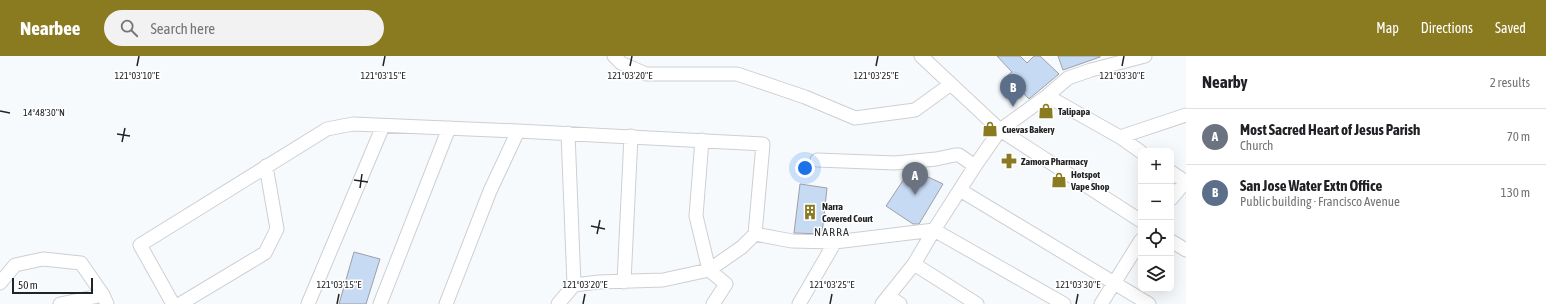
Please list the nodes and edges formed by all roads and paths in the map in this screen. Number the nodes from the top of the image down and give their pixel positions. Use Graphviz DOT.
graph roads {
  1 [pos="921,56"];
  2 [pos="1145,56"];
  3 [pos="620,58"];
  4 [pos="951,84"];
  5 [pos="1046,96"];
  6 [pos="1186,115"];
  7 [pos="383,126"];
  8 [pos="449,128"];
  9 [pos="518,130"];
  10 [pos="1000,130"];
  11 [pos="568,133"];
  12 [pos="631,136"];
  13 [pos="1120,137"];
  14 [pos="702,140"];
  15 [pos="1138,150"];
  16 [pos="817,160"];
  17 [pos="266,166"];
  18 [pos="975,166"];
  19 [pos="1174,174"];
  20 [pos="1186,181"];
  21 [pos="960,190"];
  22 [pos="1174,195"];
  23 [pos="1139,220"];
  24 [pos="934,230"];
  25 [pos="755,234"];
  26 [pos="835,242"];
  27 [pos="1174,243"];
  28 [pos="1138,245"];
  29 [pos="1186,250"];
  30 [pos="914,264"];
  31 [pos="709,270"];
  32 [pos="624,282"];
  33 [pos="0,283"];
  34 [pos="1114,283"];
  35 [pos="574,285"];
  36 [pos="105,300"];
  37 [pos="885,300"];
  38 [pos="60,304"];
  39 [pos="173,304"];
  40 [pos="180,304"];
  41 [pos="308,304"];
  42 [pos="380,304"];
  43 [pos="446,304"];
  44 [pos="558,304"];
  45 [pos="713,304"];
  46 [pos="798,304"];
  47 [pos="900,304"];
  48 [pos="977,304"];
  49 [pos="1064,304"];
  50 [pos="1101,304"];
  51 [pos="1149,304"];
  1 -- 4 [label="street"];
  2 -- 5 [label="street"];
  3 -- 4 [label="street"];
  4 -- 10 [label="street"];
  5 -- 10 [label="street"];
  5 -- 13 [label="street"];
  6 -- 13 [label="street"];
  7 -- 8 [label="street"];
  7 -- 17 [label="street"];
  7 -- 41 [label="street"];
  8 -- 9 [label="street"];
  8 -- 42 [label="street"];
  9 -- 11 [label="street"];
  9 -- 43 [label="street"];
  10 -- 18 [label="street"];
  10 -- 23 [label="street"];
  11 -- 12 [label="street"];
  11 -- 35 [label="street"];
  12 -- 14 [label="street"];
  12 -- 32 [label="street"];
  13 -- 15 [label="street"];
  14 -- 25 [label="street"];
  14 -- 31 [label="street"];
  16 -- 18 [label="street"];
  17 -- 39 [label="street"];
  17 -- 40 [label="street"];
  18 -- 21 [label="street"];
  19 -- 20 [label="street"];
  20 -- 22 [label="street"];
  21 -- 24 [label="street"];
  21 -- 34 [label="street"];
  24 -- 26 [label="street"];
  24 -- 30 [label="street"];
  24 -- 49 [label="street"];
  25 -- 26 [label="street"];
  25 -- 31 [label="street"];
  26 -- 46 [label="street"];
  27 -- 29 [label="street"];
  28 -- 34 [label="street"];
  30 -- 37 [label="street"];
  30 -- 48 [label="street"];
  31 -- 32 [label="street"];
  31 -- 45 [label="street"];
  32 -- 35 [label="street"];
  33 -- 36 [label="street"];
  34 -- 50 [label="street"];
  34 -- 51 [label="street"];
  35 -- 44 [label="street"];
  36 -- 38 [label="street"];
  37 -- 47 [label="street"];
}
